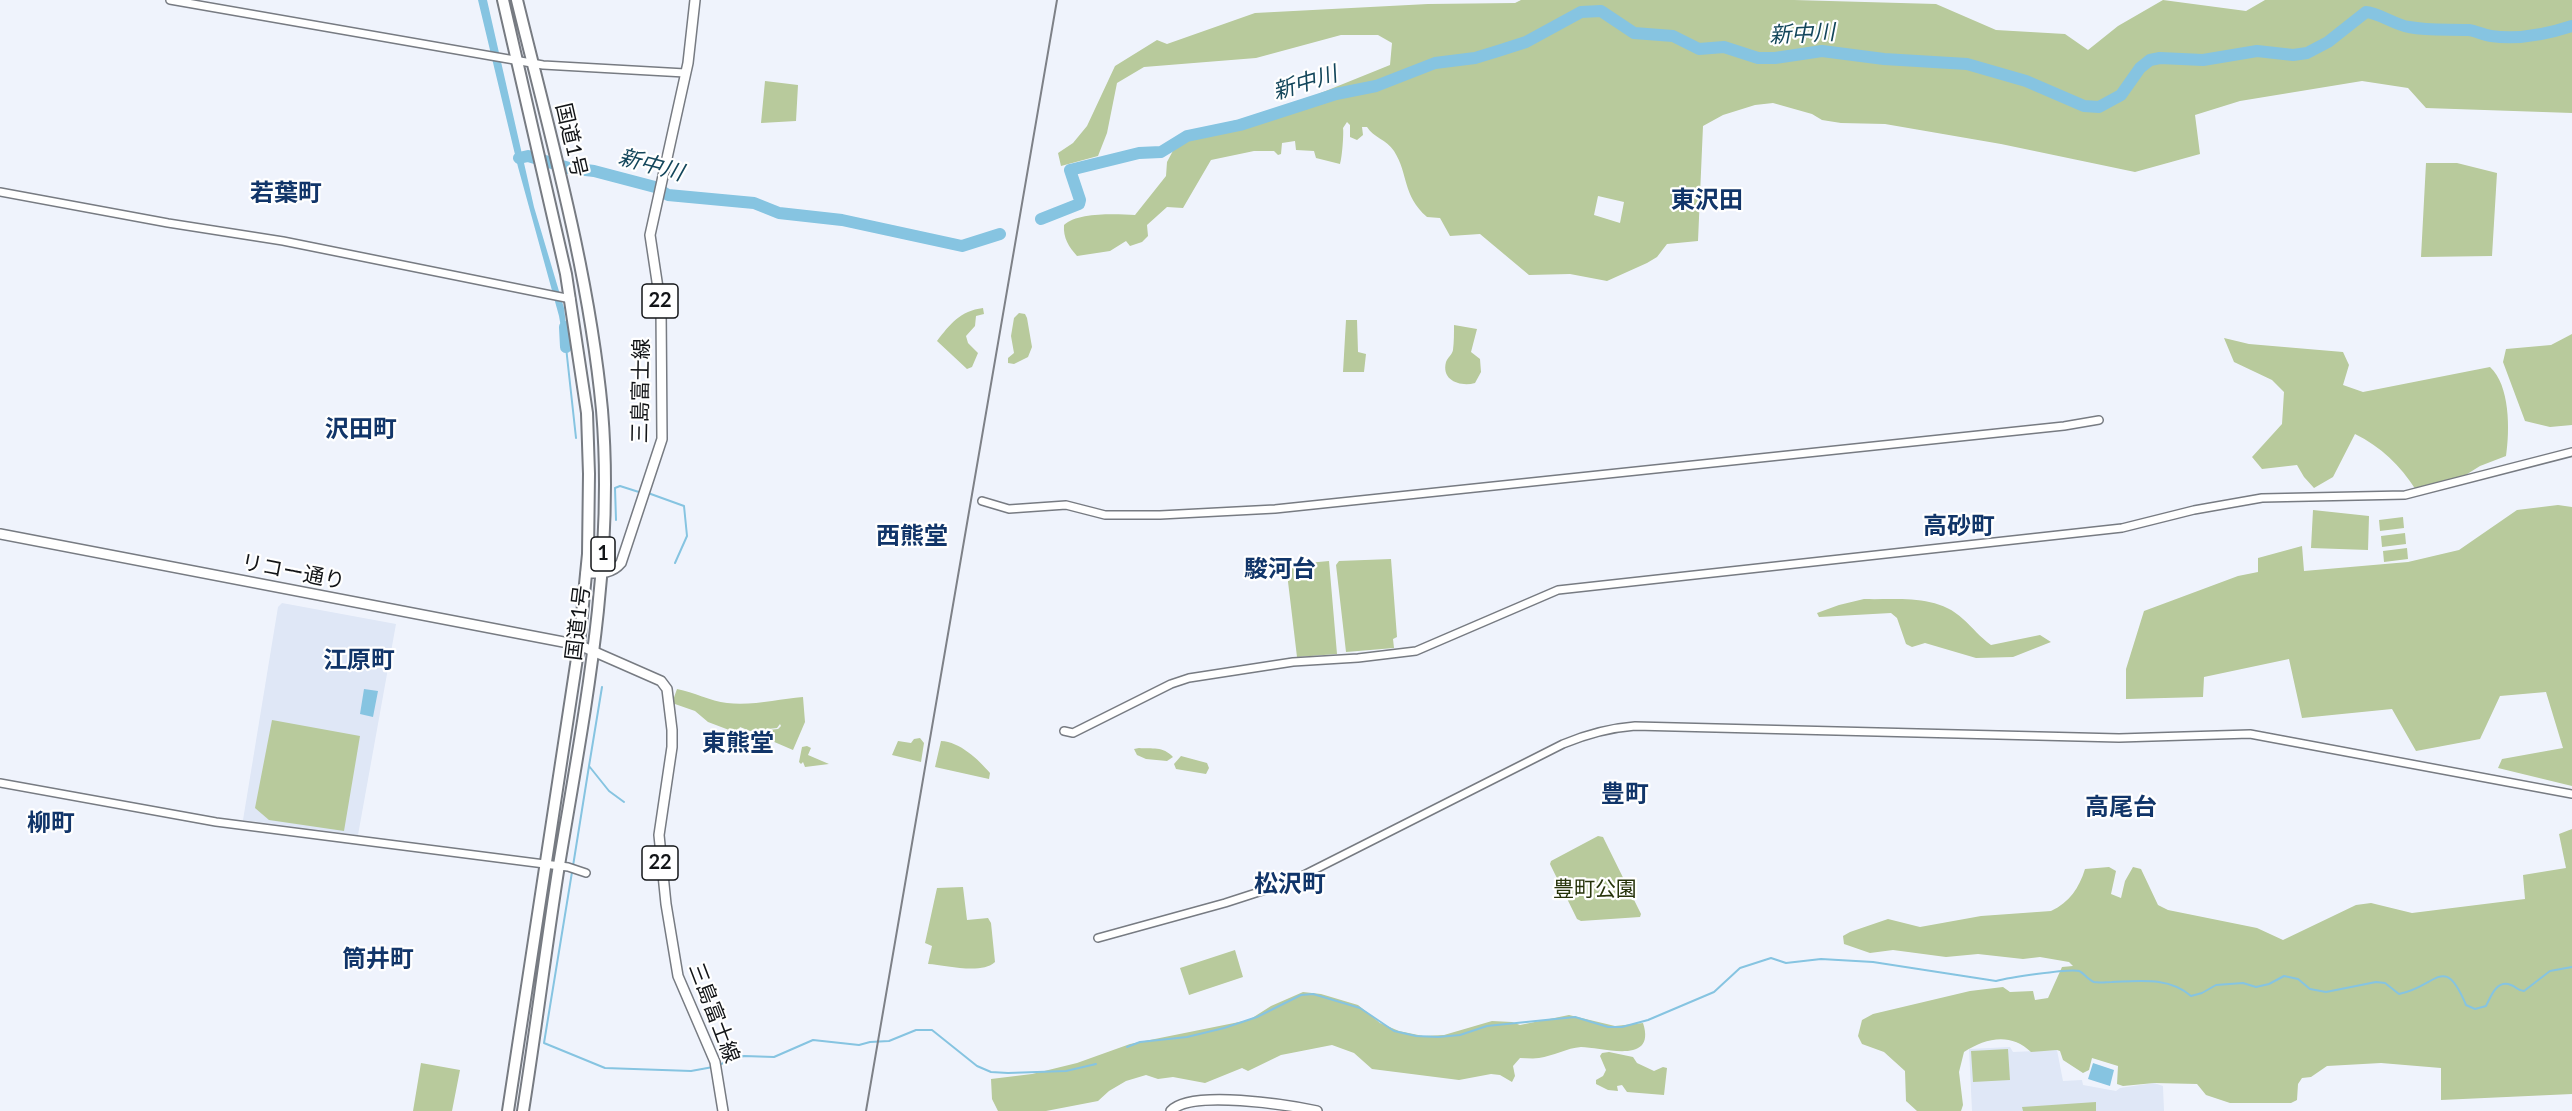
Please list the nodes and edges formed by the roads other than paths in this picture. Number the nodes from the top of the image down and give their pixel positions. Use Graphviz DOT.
graph roads {
  1 [pos="170,0"];
  2 [pos="502,0"];
  3 [pos="517,0"];
  4 [pos="695,0"];
  5 [pos="514,61"];
  6 [pos="533,64"];
  7 [pos="686,73"];
  8 [pos="0,192"];
  9 [pos="569,299"];
  10 [pos="2099,420"];
  11 [pos="2572,452"];
  12 [pos="982,501"];
  13 [pos="0,534"];
  14 [pos="586,573"];
  15 [pos="603,573"];
  16 [pos="579,645"];
  17 [pos="594,651"];
  18 [pos="1064,731"];
  19 [pos="0,783"];
  20 [pos="2572,794"];
  21 [pos="546,865"];
  22 [pos="559,866"];
  23 [pos="586,873"];
  24 [pos="1098,938"];
  25 [pos="508,1111"];
  26 [pos="523,1111"];
  27 [pos="723,1111"];
  28 [pos="1171,1111"];
  29 [pos="1317,1111"];
  1 -- 5 [label="street"];
  2 -- 5 [label="highway, 国道1号 / 1"];
  3 -- 6 [label="highway, 国道1号 / 1"];
  4 -- 7 [label="main road, 三島富士線 / 22"];
  5 -- 6 [label="street"];
  5 -- 9 [label="highway, 国道1号 / 1"];
  6 -- 7 [label="street"];
  6 -- 15 [label="highway, 国道1号 / 1"];
  7 -- 15 [label="main road, 三島富士線 / 22"];
  8 -- 9 [label="street"];
  9 -- 14 [label="highway, 国道1号 / 1"];
  10 -- 12 [label="street"];
  11 -- 18 [label="street"];
  13 -- 16 [label="main road, リコー通り"];
  14 -- 15 [label="main road"];
  14 -- 16 [label="highway, 国道1号 / 1"];
  15 -- 17 [label="highway, 国道1号 / 1"];
  16 -- 17 [label="main road, リコー通り"];
  16 -- 21 [label="highway, 国道1号 / 1"];
  17 -- 22 [label="highway, 国道1号 / 1"];
  17 -- 27 [label="main road, 三島富士線 / 22"];
  19 -- 21 [label="street"];
  20 -- 24 [label="street"];
  21 -- 22 [label="street"];
  21 -- 25 [label="highway, 国道1号 / 1"];
  22 -- 23 [label="street"];
  22 -- 26 [label="highway, 国道1号 / 1"];
  28 -- 29 [label="main road"];
}
